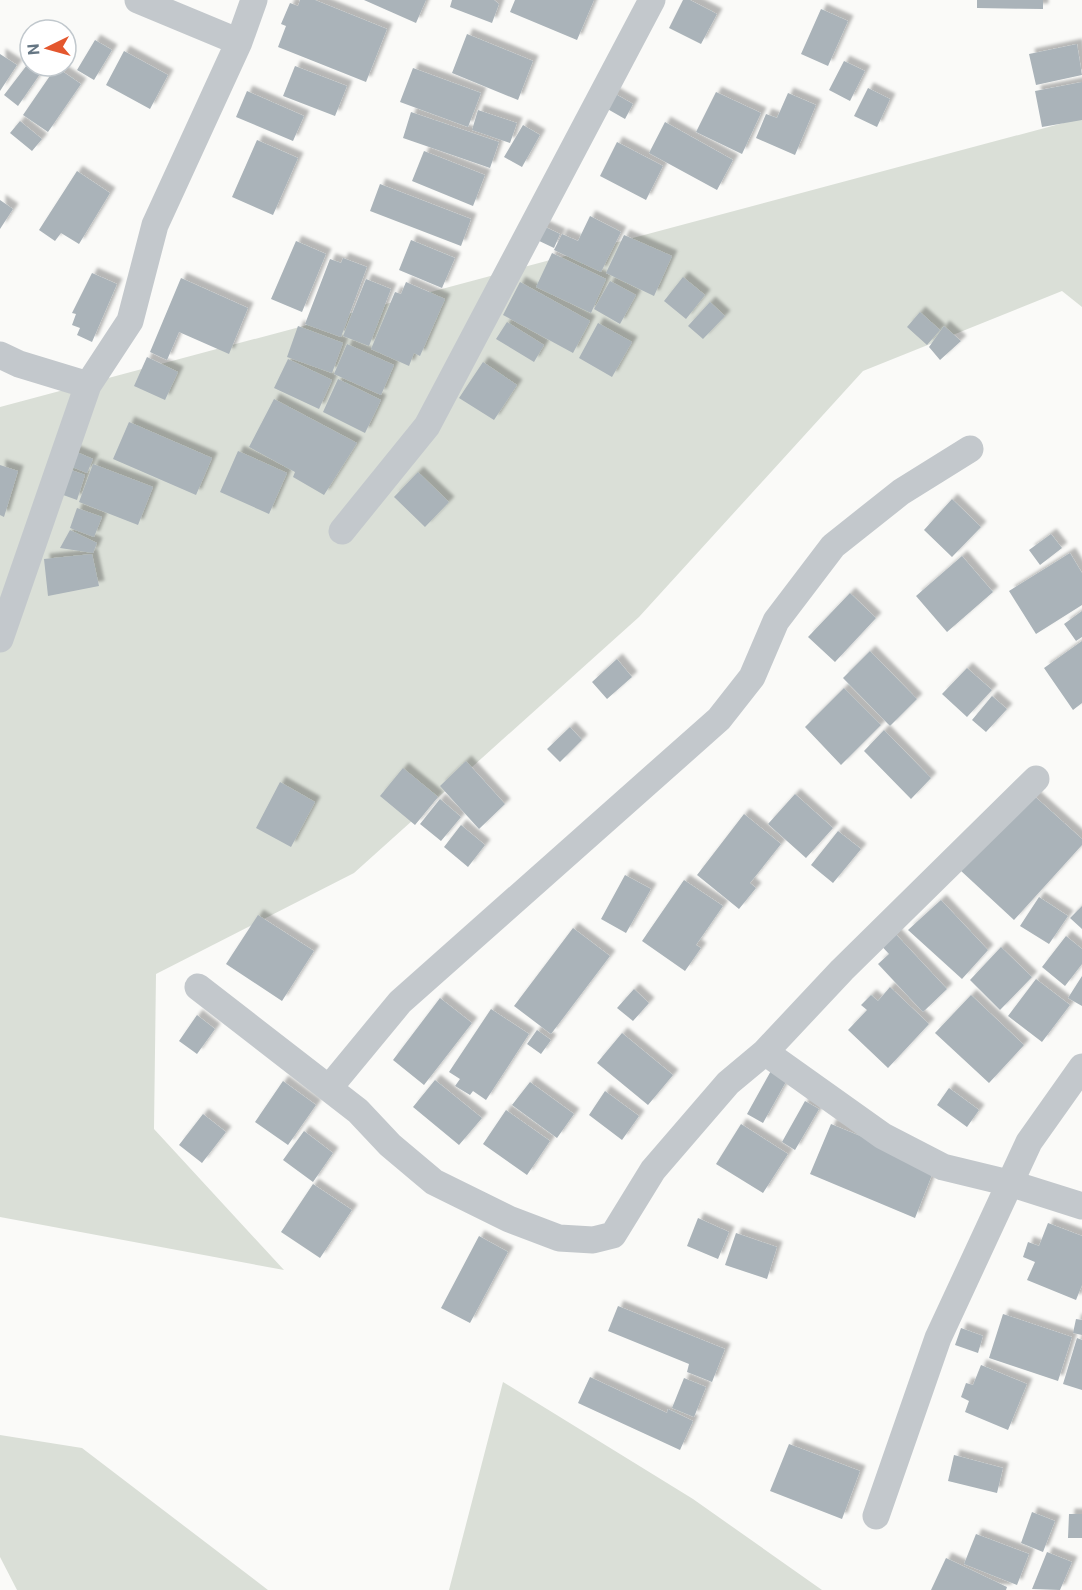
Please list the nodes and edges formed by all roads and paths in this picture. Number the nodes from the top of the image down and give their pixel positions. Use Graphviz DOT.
graph roads {
  1 [pos="138,0"];
  2 [pos="254,0"];
  3 [pos="652,0"];
  4 [pos="239,42"];
  5 [pos="0,355"];
  6 [pos="88,385"];
  7 [pos="970,449"];
  8 [pos="342,531"];
  9 [pos="0,639"];
  10 [pos="1036,779"];
  11 [pos="198,987"];
  12 [pos="765,1052"];
  13 [pos="1082,1067"];
  14 [pos="329,1088"];
  15 [pos="1009,1183"];
  16 [pos="1082,1206"];
  17 [pos="876,1516"];
  1 -- 4 [label="street"];
  2 -- 4 [label="street"];
  3 -- 8 [label="street"];
  4 -- 6 [label="street"];
  5 -- 6 [label="street"];
  6 -- 9 [label="street"];
  7 -- 14 [label="street"];
  10 -- 12 [label="street"];
  11 -- 14 [label="street"];
  12 -- 14 [label="street"];
  12 -- 15 [label="street"];
  13 -- 15 [label="street"];
  15 -- 16 [label="street"];
  15 -- 17 [label="street"];
}
